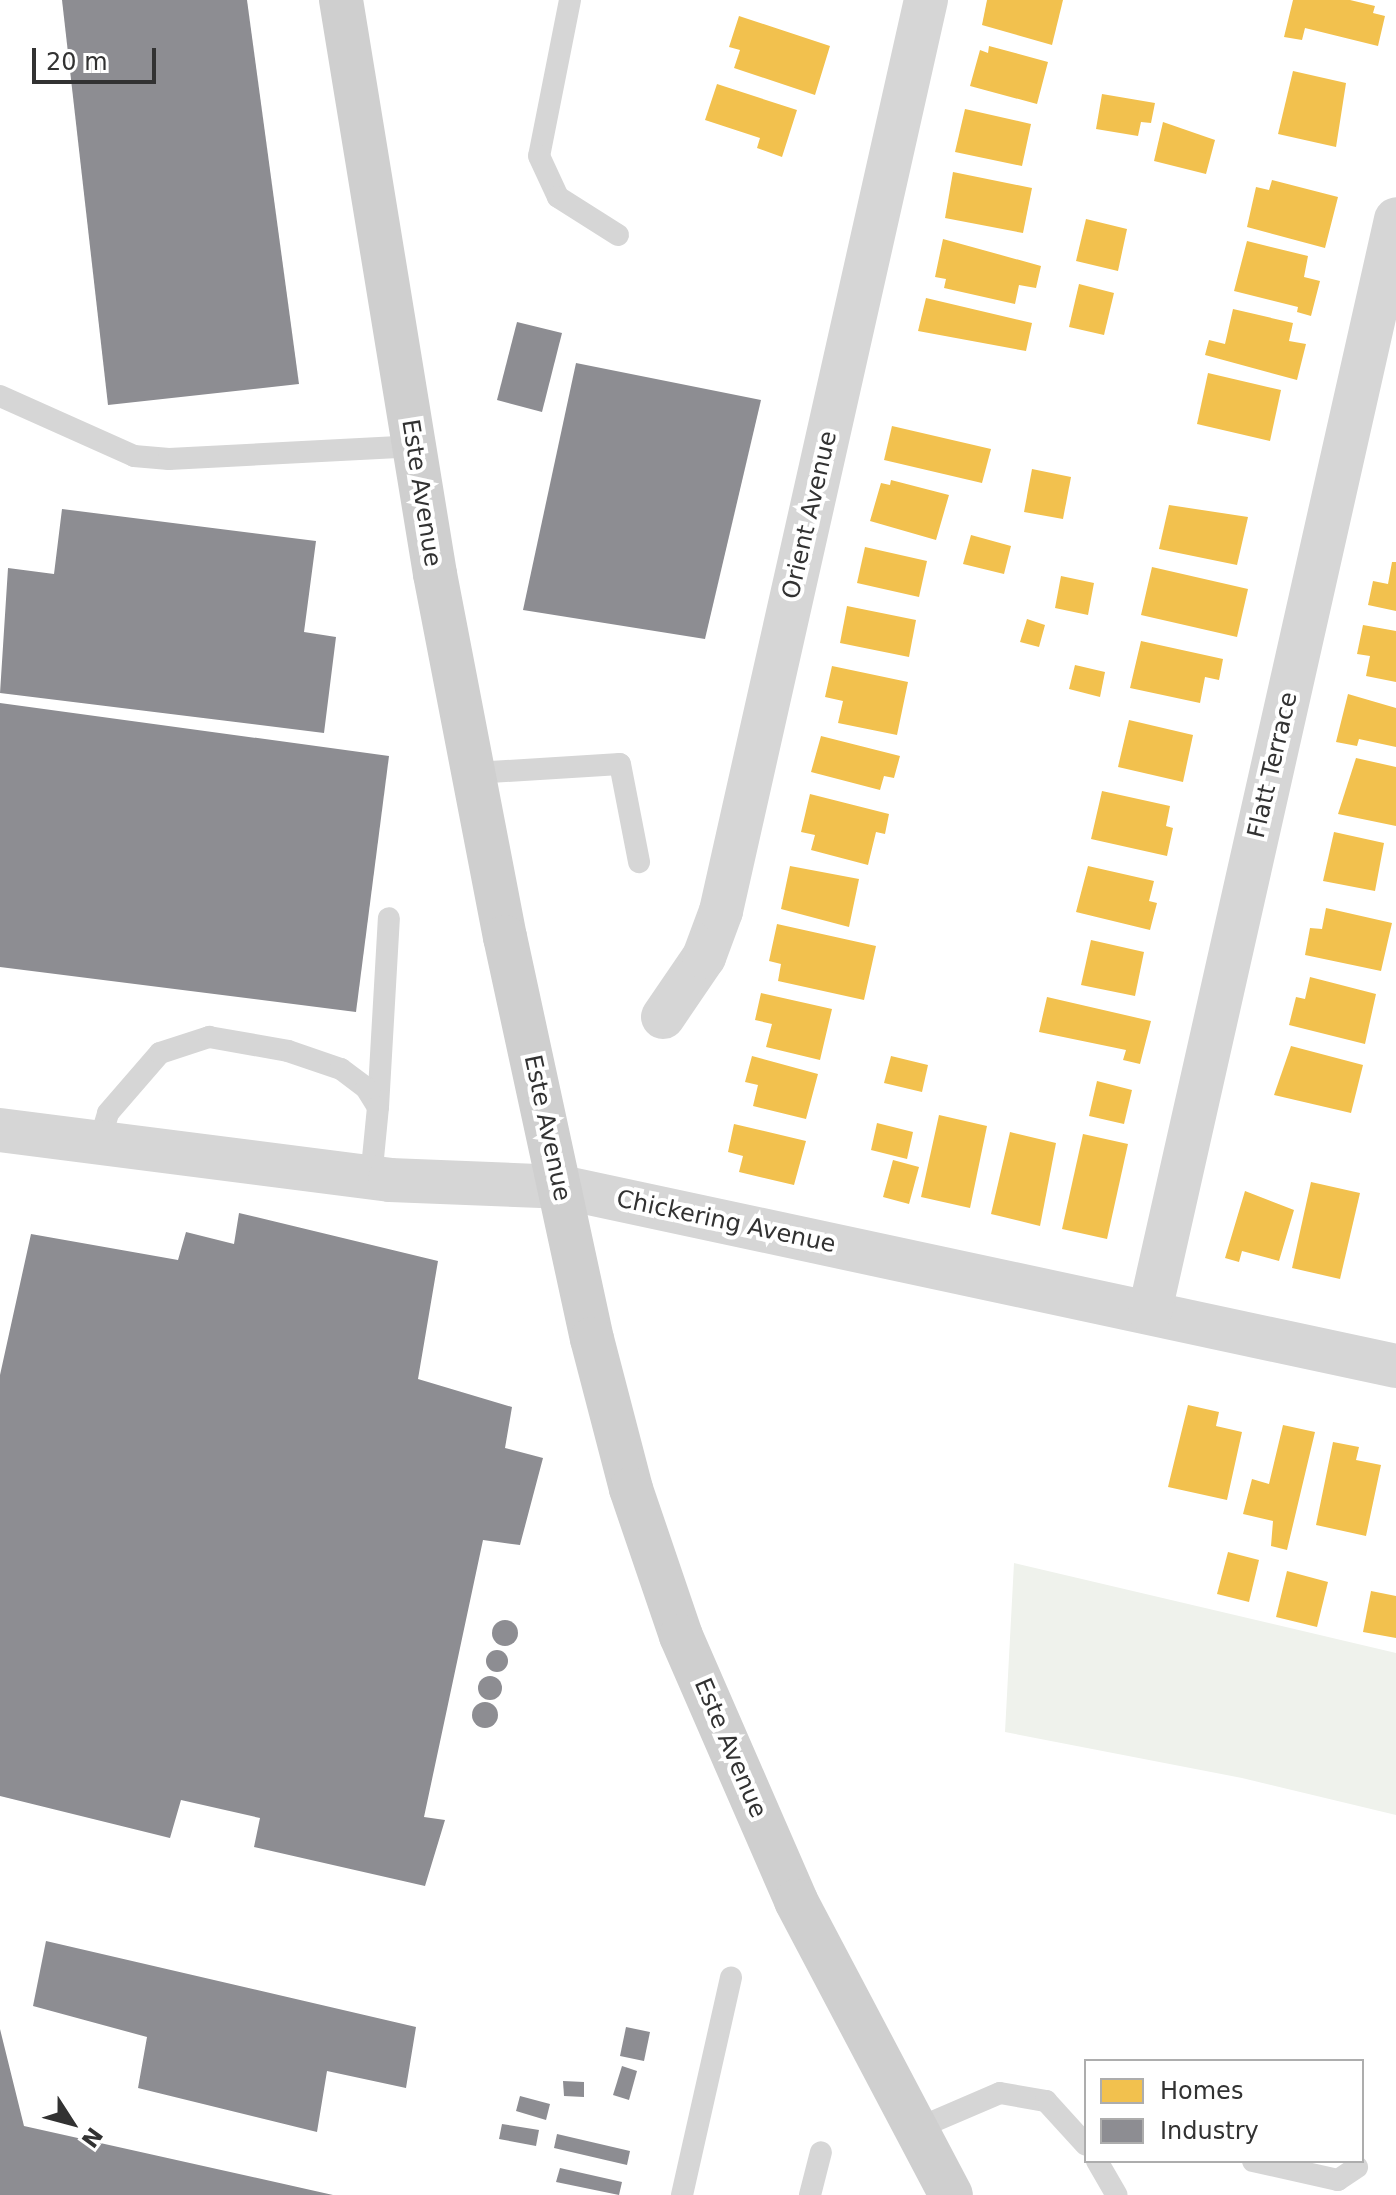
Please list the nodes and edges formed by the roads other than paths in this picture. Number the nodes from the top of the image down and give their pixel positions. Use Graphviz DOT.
graph roads {
  1 [pos="341,0"];
  2 [pos="570,0"];
  3 [pos="926,0"];
  4 [pos="1396,219"];
  5 [pos="618,235"];
  6 [pos="0,396"];
  7 [pos="413,446"];
  8 [pos="474,773"];
  9 [pos="639,862"];
  10 [pos="389,918"];
  11 [pos="663,1017"];
  12 [pos="378,1107"];
  13 [pos="0,1130"];
  14 [pos="99,1143"];
  15 [pos="371,1178"];
  16 [pos="561,1187"];
  17 [pos="1150,1311"];
  18 [pos="1396,1366"];
  19 [pos="731,1977"];
  20 [pos="916,2129"];
  21 [pos="1084,2143"];
  22 [pos="821,2152"];
  23 [pos="1098,2163"];
  24 [pos="1262,2163"];
  25 [pos="1357,2167"];
  26 [pos="682,2195"];
  27 [pos="810,2195"];
  28 [pos="951,2195"];
  29 [pos="1117,2195"];
  1 -- 7 [label="street, Este Avenue"];
  2 -- 5 [label="lane"];
  3 -- 11 [label="street, Orient Avenue"];
  4 -- 17 [label="street, Flatt Terrace"];
  6 -- 7 [label="lane"];
  7 -- 8 [label="street, Este Avenue"];
  8 -- 9 [label="lane"];
  8 -- 16 [label="street, Este Avenue"];
  10 -- 12 [label="lane"];
  12 -- 14 [label="lane"];
  12 -- 15 [label="lane"];
  13 -- 14 [label="street, Chickering Avenue"];
  14 -- 15 [label="street, Chickering Avenue"];
  15 -- 16 [label="street, Chickering Avenue"];
  16 -- 17 [label="street, Chickering Avenue"];
  16 -- 20 [label="street, Este Avenue"];
  17 -- 18 [label="street, Chickering Avenue"];
  19 -- 26 [label="lane"];
  20 -- 21 [label="lane"];
  20 -- 28 [label="street, Este Avenue"];
  22 -- 27 [label="lane"];
  23 -- 29 [label="lane"];
  24 -- 25 [label="lane"];
}
